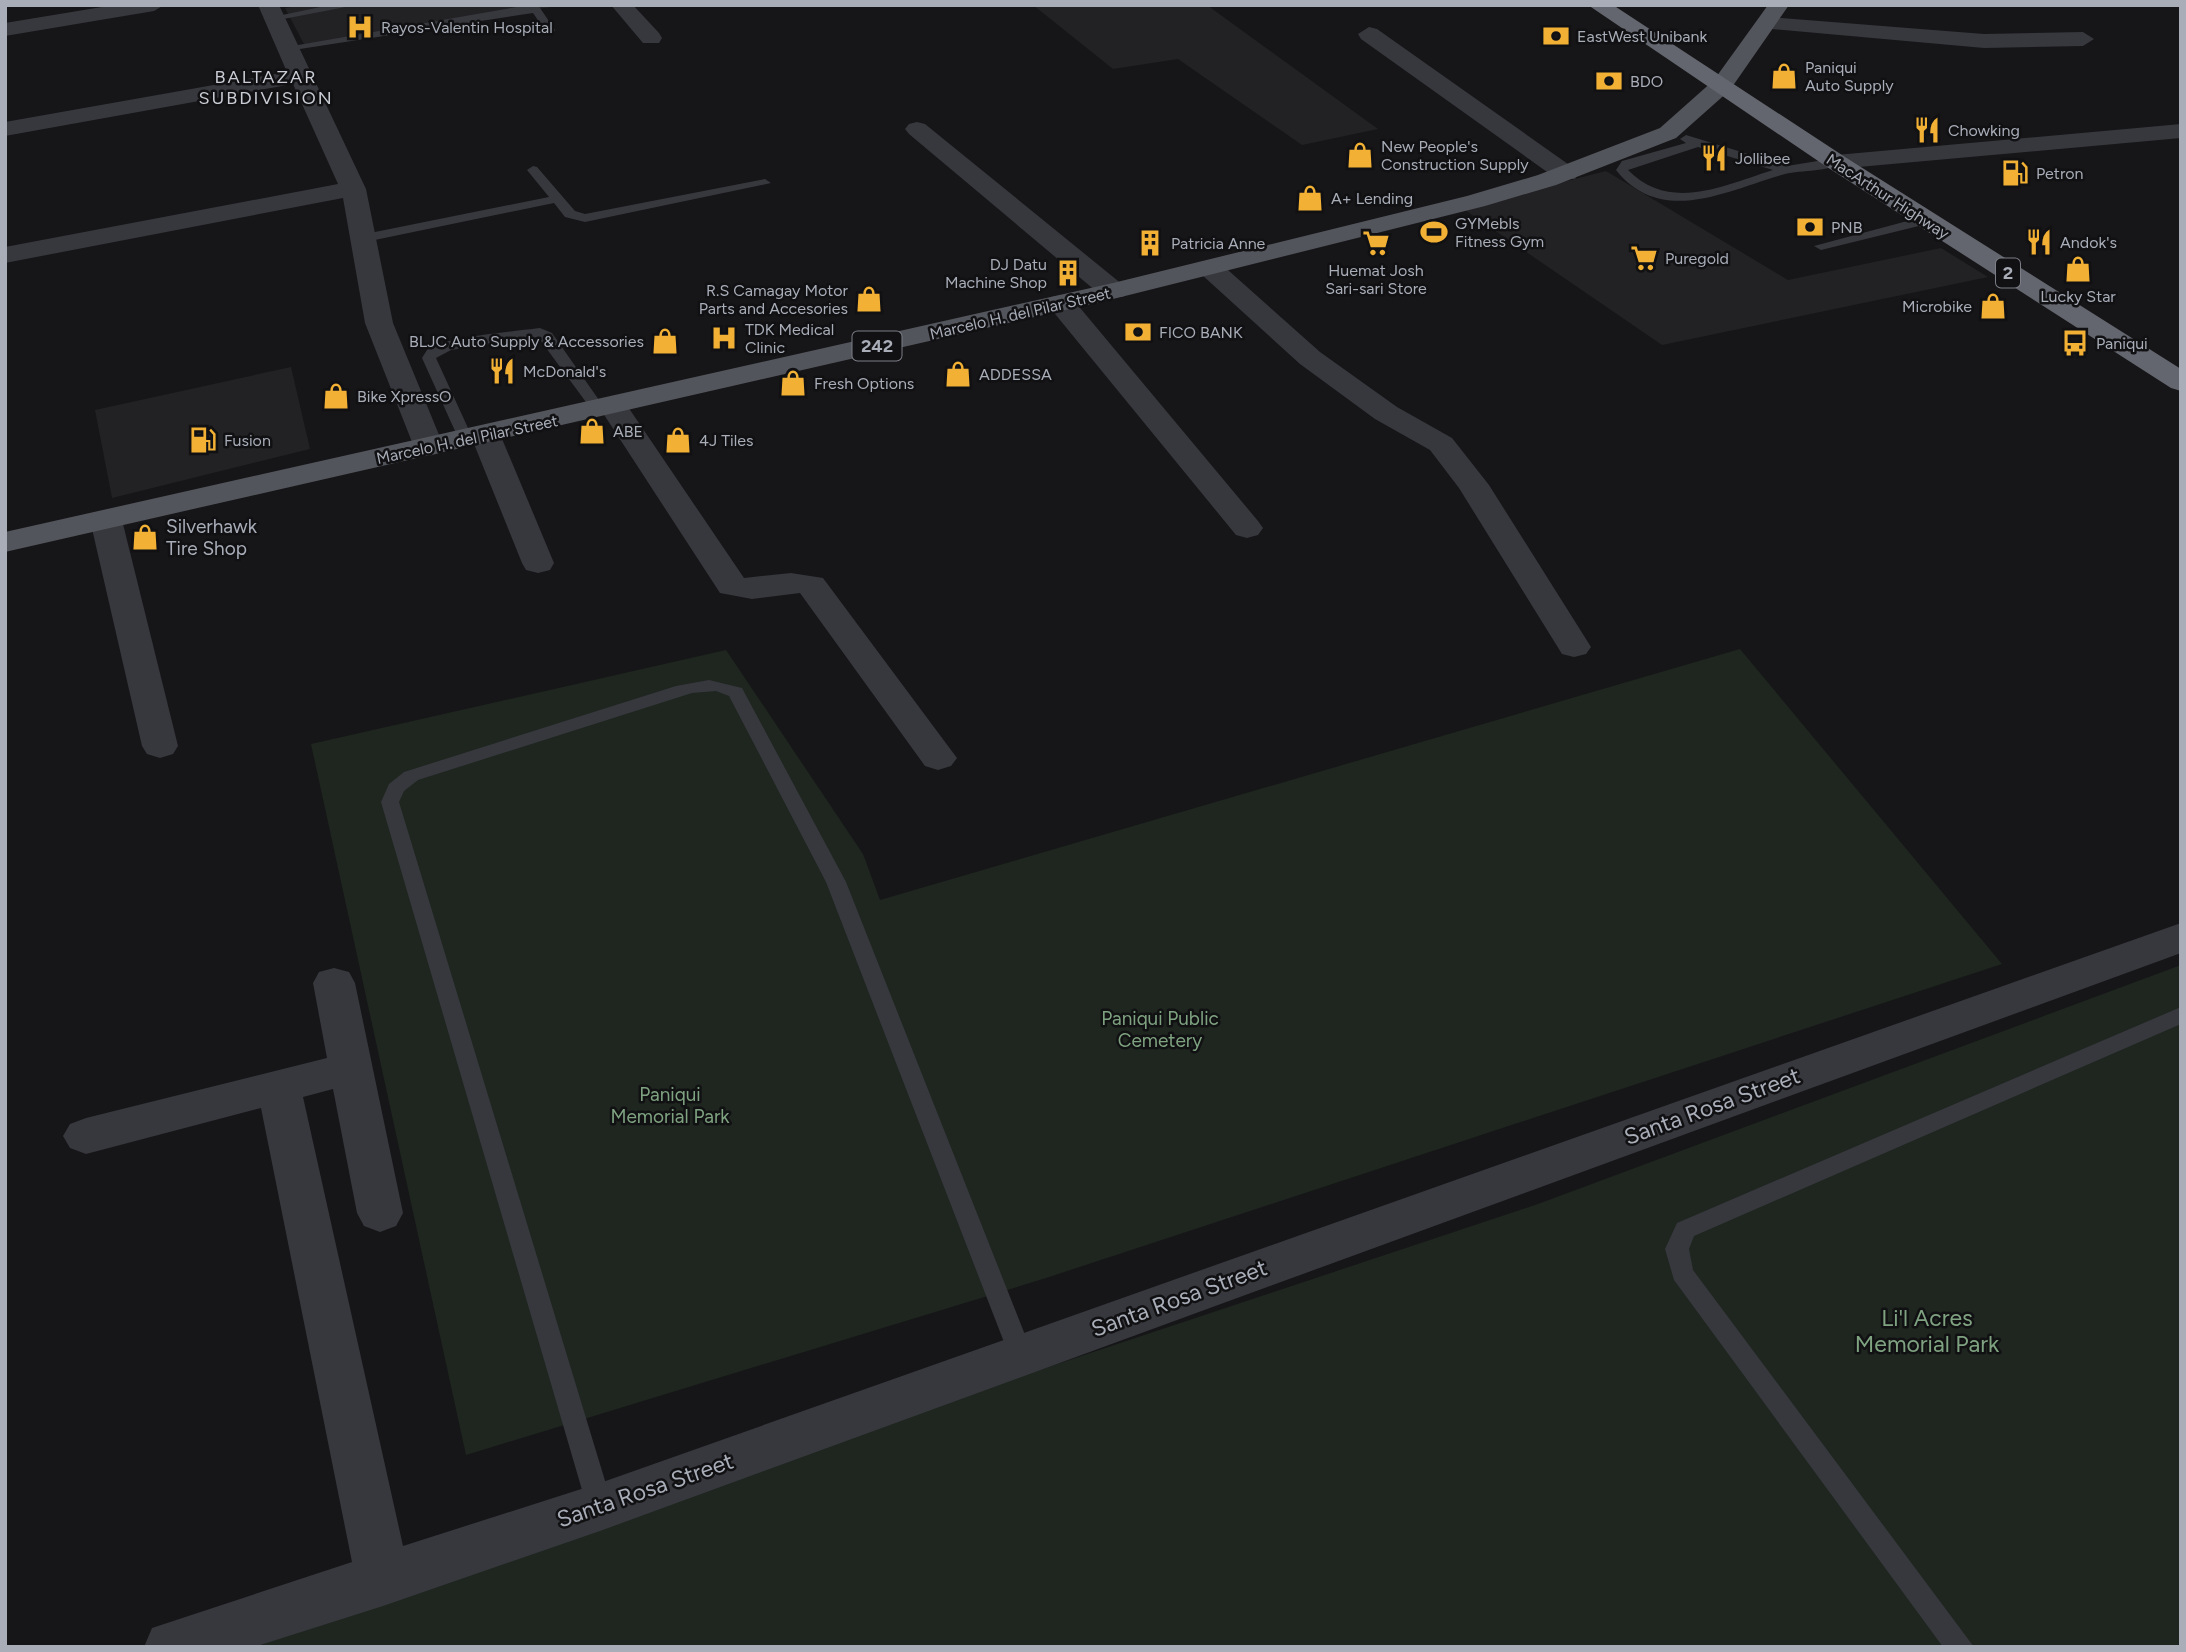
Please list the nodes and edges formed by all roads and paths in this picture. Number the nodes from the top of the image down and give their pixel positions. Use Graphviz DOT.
graph roads {
  1 [pos="154,5"];
  2 [pos="351,5"];
  3 [pos="621,5"];
  4 [pos="1598,5"];
  5 [pos="534,7"];
  6 [pos="271,12"];
  7 [pos="1773,14"];
  8 [pos="5,30"];
  9 [pos="550,30"];
  10 [pos="1369,34"];
  11 [pos="651,38"];
  12 [pos="2083,39"];
  13 [pos="287,48"];
  14 [pos="301,76"];
  15 [pos="1722,85"];
  16 [pos="5,129"];
  17 [pos="916,130"];
  18 [pos="2181,131"];
  19 [pos="1668,134"];
  20 [pos="1698,143"];
  21 [pos="1836,162"];
  22 [pos="533,170"];
  23 [pos="1786,170"];
  24 [pos="1566,174"];
  25 [pos="765,183"];
  26 [pos="353,189"];
  27 [pos="556,199"];
  28 [pos="1926,220"];
  29 [pos="365,238"];
  30 [pos="1821,246"];
  31 [pos="5,255"];
  32 [pos="1210,268"];
  33 [pos="1113,291"];
  34 [pos="1061,303"];
  35 [pos="2181,382"];
  36 [pos="606,408"];
  37 [pos="475,436"];
  38 [pos="429,447"];
  39 [pos="106,520"];
  40 [pos="1247,528"];
  41 [pos="5,542"];
  42 [pos="538,564"];
  43 [pos="1574,647"];
  44 [pos="160,746"];
  45 [pos="938,758"];
  46 [pos="2181,937"];
  47 [pos="334,983"];
  48 [pos="2181,1015"];
  49 [pos="351,1068"];
  50 [pos="279,1087"];
  51 [pos="86,1136"];
  52 [pos="380,1213"];
  53 [pos="1021,1355"];
  54 [pos="600,1507"];
  55 [pos="383,1580"];
  56 [pos="172,1647"];
  57 [pos="1960,1647"];
  1 -- 8 [label="street"];
  2 -- 6 [label="lane"];
  3 -- 11 [label="street"];
  4 -- 15 [label="highway, MacArthur Highway / 2"];
  5 -- 9 [label="lane"];
  5 -- 13 [label="lane"];
  6 -- 13 [label="street"];
  7 -- 12 [label="street"];
  7 -- 15 [label="main road, 242"];
  10 -- 24 [label="street"];
  13 -- 14 [label="street"];
  14 -- 16 [label="street"];
  14 -- 26 [label="street"];
  15 -- 19 [label="main road, Marcelo H. del Pilar Street / 242"];
  15 -- 21 [label="highway, MacArthur Highway / 2"];
  17 -- 33 [label="street"];
  18 -- 21 [label="street"];
  19 -- 20 [label="lane"];
  19 -- 24 [label="main road, Marcelo H. del Pilar Street / 242"];
  20 -- 23 [label="lane"];
  20 -- 23 [label="lane"];
  21 -- 23 [label="lane"];
  21 -- 28 [label="highway, MacArthur Highway / 2"];
  22 -- 27 [label="lane"];
  24 -- 32 [label="main road, Marcelo H. del Pilar Street / 242"];
  25 -- 27 [label="lane"];
  26 -- 29 [label="street"];
  26 -- 31 [label="street"];
  27 -- 29 [label="lane"];
  28 -- 30 [label="lane"];
  28 -- 35 [label="highway, MacArthur Highway / 2"];
  29 -- 38 [label="street"];
  32 -- 33 [label="main road, Marcelo H. del Pilar Street / 242"];
  32 -- 43 [label="street"];
  33 -- 34 [label="main road, Marcelo H. del Pilar Street / 242"];
  34 -- 36 [label="main road, Marcelo H. del Pilar Street / 242"];
  34 -- 40 [label="street"];
  36 -- 37 [label="main road, Marcelo H. del Pilar Street / 242"];
  36 -- 37 [label="lane"];
  36 -- 45 [label="street"];
  37 -- 38 [label="main road, Marcelo H. del Pilar Street / 242"];
  37 -- 42 [label="street"];
  38 -- 39 [label="main road, Marcelo H. del Pilar Street / 242"];
  39 -- 41 [label="main road, Marcelo H. del Pilar Street / 242"];
  39 -- 44 [label="street"];
  46 -- 53 [label="street, Santa Rosa Street"];
  47 -- 49 [label="street"];
  48 -- 57 [label="lane"];
  49 -- 50 [label="street"];
  49 -- 52 [label="street"];
  50 -- 51 [label="street"];
  50 -- 55 [label="street"];
  53 -- 54 [label="street, Santa Rosa Street"];
  53 -- 54 [label="lane"];
  54 -- 55 [label="street, Santa Rosa Street"];
  55 -- 56 [label="street, Santa Rosa Street"];
}
